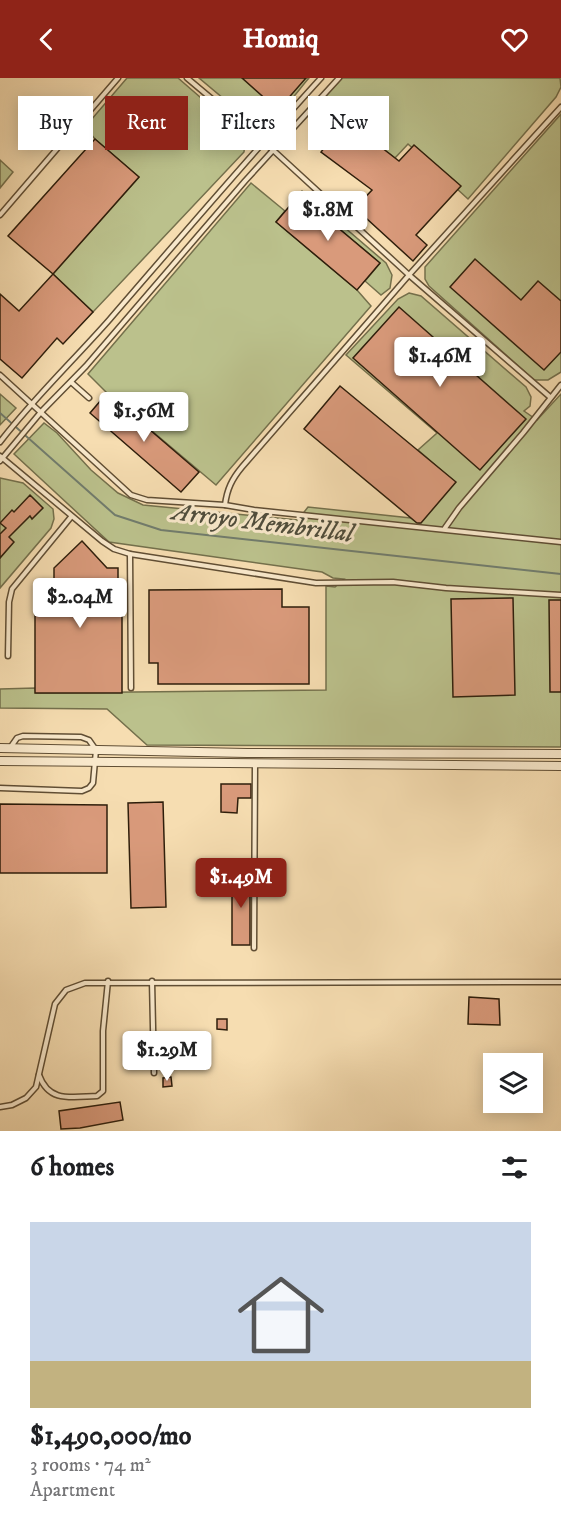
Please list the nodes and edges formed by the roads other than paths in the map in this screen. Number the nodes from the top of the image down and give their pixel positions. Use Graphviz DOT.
graph roads {
  1 [pos="118,78"];
  2 [pos="188,78"];
  3 [pos="321,78"];
  4 [pos="339,78"];
  5 [pos="209,96"];
  6 [pos="296,105"];
  7 [pos="561,107"];
  8 [pos="256,150"];
  9 [pos="274,151"];
  10 [pos="0,215"];
  11 [pos="409,276"];
  12 [pos="0,375"];
  13 [pos="71,382"];
  14 [pos="561,385"];
  15 [pos="550,397"];
  16 [pos="89,398"];
  17 [pos="32,403"];
  18 [pos="41,412"];
  19 [pos="1,440"];
  20 [pos="1,458"];
  21 [pos="225,505"];
  22 [pos="71,518"];
  23 [pos="444,529"];
  24 [pos="561,542"];
  25 [pos="130,554"];
  26 [pos="561,595"];
  27 [pos="9,656"];
  28 [pos="131,688"];
  29 [pos="0,748"];
  30 [pos="10,748"];
  31 [pos="96,750"];
  32 [pos="480,754"];
  33 [pos="561,754"];
  34 [pos="0,761"];
  35 [pos="95,762"];
  36 [pos="255,763"];
  37 [pos="480,765"];
  38 [pos="561,766"];
  39 [pos="0,788"];
  40 [pos="254,948"];
  41 [pos="108,981"];
  42 [pos="152,981"];
  43 [pos="561,982"];
  44 [pos="154,1073"];
  45 [pos="39,1075"];
  46 [pos="0,1107"];
  1 -- 10 [label="lane"];
  2 -- 5 [label="lane"];
  3 -- 6 [label="lane"];
  4 -- 9 [label="lane"];
  7 -- 11 [label="lane"];
  8 -- 17 [label="lane"];
  9 -- 11 [label="lane"];
  9 -- 13 [label="lane"];
  11 -- 15 [label="lane"];
  11 -- 21 [label="lane"];
  12 -- 17 [label="lane"];
  13 -- 16 [label="lane"];
  13 -- 18 [label="lane"];
  14 -- 15 [label="lane"];
  15 -- 23 [label="lane"];
  17 -- 18 [label="lane"];
  17 -- 19 [label="lane"];
  18 -- 20 [label="lane"];
  18 -- 21 [label="lane"];
  20 -- 22 [label="lane"];
  21 -- 23 [label="lane"];
  22 -- 25 [label="lane"];
  22 -- 27 [label="lane"];
  23 -- 24 [label="lane"];
  25 -- 26 [label="lane"];
  25 -- 28 [label="lane"];
  29 -- 30 [label="street"];
  30 -- 31 [label="street"];
  30 -- 31 [label="lane"];
  31 -- 32 [label="street"];
  31 -- 35 [label="lane"];
  32 -- 33 [label="street"];
  32 -- 37 [label="street"];
  34 -- 35 [label="street"];
  35 -- 36 [label="street"];
  35 -- 39 [label="lane"];
  36 -- 37 [label="street"];
  36 -- 40 [label="lane"];
  37 -- 38 [label="street"];
  41 -- 42 [label="lane"];
  41 -- 45 [label="lane"];
  41 -- 45 [label="lane"];
  42 -- 43 [label="lane"];
  42 -- 44 [label="lane"];
  45 -- 46 [label="lane"];
}
